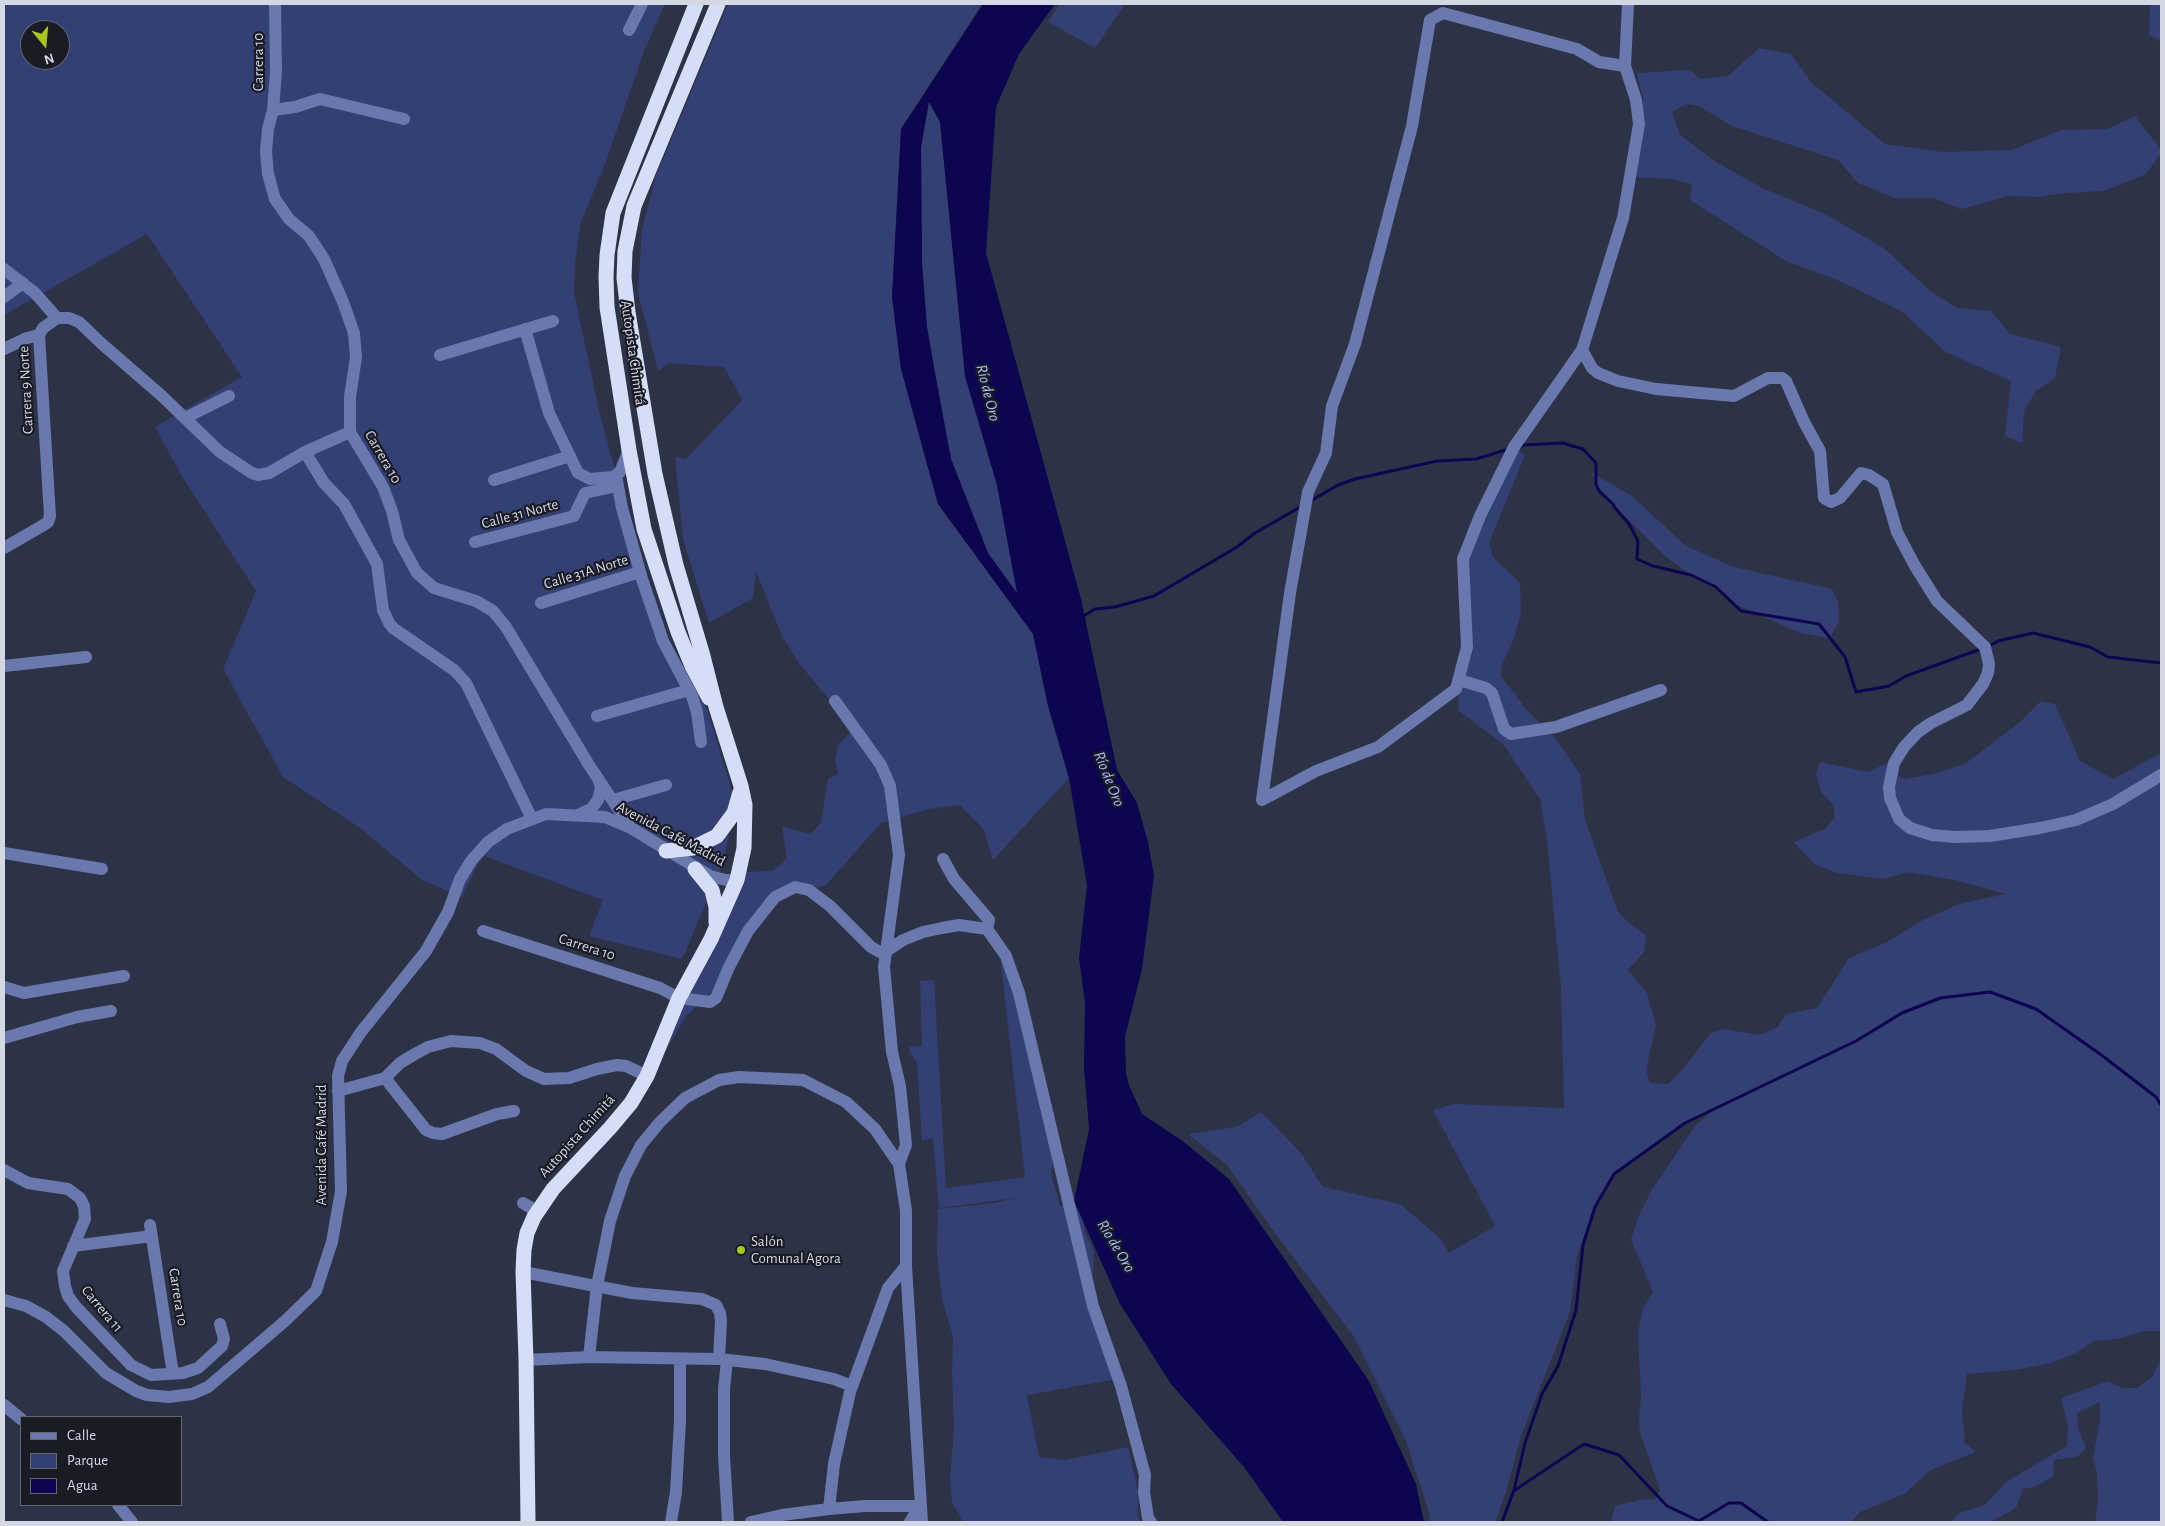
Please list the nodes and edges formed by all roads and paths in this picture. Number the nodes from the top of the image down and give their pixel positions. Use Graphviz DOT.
graph roads {
  1 [pos="275,4"];
  2 [pos="642,4"];
  3 [pos="696,4"];
  4 [pos="718,4"];
  5 [pos="1628,4"];
  6 [pos="629,30"];
  7 [pos="1625,66"];
  8 [pos="273,110"];
  9 [pos="404,119"];
  10 [pos="4,269"];
  11 [pos="23,284"];
  12 [pos="4,297"];
  13 [pos="57,318"];
  14 [pos="553,320"];
  15 [pos="526,329"];
  16 [pos="39,335"];
  17 [pos="4,349"];
  18 [pos="1582,350"];
  19 [pos="440,355"];
  20 [pos="229,396"];
  21 [pos="185,418"];
  22 [pos="350,432"];
  23 [pos="629,450"];
  24 [pos="305,452"];
  25 [pos="570,456"];
  26 [pos="494,480"];
  27 [pos="617,481"];
  28 [pos="475,542"];
  29 [pos="4,548"];
  30 [pos="640,572"];
  31 [pos="541,603"];
  32 [pos="86,657"];
  33 [pos="4,666"];
  34 [pos="1459,680"];
  35 [pos="689,690"];
  36 [pos="1661,690"];
  37 [pos="835,701"];
  38 [pos="716,707"];
  39 [pos="597,716"];
  40 [pos="701,742"];
  41 [pos="2161,775"];
  42 [pos="597,777"];
  43 [pos="666,785"];
  44 [pos="741,786"];
  45 [pos="613,800"];
  46 [pos="580,814"];
  47 [pos="532,819"];
  48 [pos="631,828"];
  49 [pos="666,851"];
  50 [pos="4,853"];
  51 [pos="943,859"];
  52 [pos="102,869"];
  53 [pos="695,869"];
  54 [pos="737,880"];
  55 [pos="987,929"];
  56 [pos="483,931"];
  57 [pos="711,939"];
  58 [pos="888,950"];
  59 [pos="124,976"];
  60 [pos="4,988"];
  61 [pos="679,998"];
  62 [pos="111,1011"];
  63 [pos="4,1038"];
  64 [pos="647,1076"];
  65 [pos="385,1078"];
  66 [pos="338,1091"];
  67 [pos="514,1111"];
  68 [pos="899,1164"];
  69 [pos="4,1170"];
  70 [pos="523,1203"];
  71 [pos="538,1212"];
  72 [pos="72,1246"];
  73 [pos="906,1266"];
  74 [pos="523,1272"];
  75 [pos="597,1286"];
  76 [pos="4,1300"];
  77 [pos="220,1324"];
  78 [pos="104,1337"];
  79 [pos="86,1353"];
  80 [pos="590,1357"];
  81 [pos="123,1359"];
  82 [pos="680,1359"];
  83 [pos="526,1360"];
  84 [pos="723,1360"];
  85 [pos="173,1374"];
  86 [pos="111,1377"];
  87 [pos="852,1386"];
  88 [pos="4,1405"];
  89 [pos="20,1418"];
  90 [pos="119,1506"];
  91 [pos="920,1506"];
  92 [pos="829,1509"];
  93 [pos="132,1522"];
  94 [pos="528,1522"];
  95 [pos="671,1522"];
  96 [pos="728,1522"];
  97 [pos="751,1522"];
  98 [pos="910,1522"];
  99 [pos="922,1522"];
  100 [pos="1150,1522"];
  1 -- 8 [label="street, Carrera 10"];
  2 -- 6 [label="street"];
  3 -- 23 [label="highway, Autopista Chimitá"];
  4 -- 38 [label="highway, Autopista Chimitá"];
  5 -- 7 [label="street"];
  7 -- 18 [label="street"];
  7 -- 34 [label="street"];
  8 -- 9 [label="street"];
  8 -- 22 [label="street, Carrera 10"];
  10 -- 11 [label="street"];
  11 -- 12 [label="street"];
  11 -- 13 [label="street"];
  13 -- 16 [label="street, Carrera 9 Norte"];
  13 -- 21 [label="street"];
  14 -- 15 [label="street"];
  15 -- 19 [label="street"];
  15 -- 25 [label="street"];
  16 -- 17 [label="street"];
  16 -- 29 [label="street, Carrera 9 Norte"];
  18 -- 34 [label="street"];
  18 -- 41 [label="street"];
  20 -- 21 [label="street"];
  21 -- 24 [label="street"];
  22 -- 24 [label="street"];
  22 -- 42 [label="street, Carrera 10"];
  23 -- 27 [label="street"];
  23 -- 38 [label="highway, Autopista Chimitá"];
  24 -- 47 [label="street"];
  25 -- 26 [label="street"];
  25 -- 27 [label="street"];
  27 -- 28 [label="street, Calle 31 Norte"];
  27 -- 30 [label="street"];
  30 -- 31 [label="street, Calle 31A Norte"];
  30 -- 35 [label="street"];
  32 -- 33 [label="street"];
  34 -- 36 [label="street"];
  35 -- 39 [label="street"];
  35 -- 40 [label="street"];
  37 -- 58 [label="street"];
  38 -- 44 [label="highway, Autopista Chimitá"];
  42 -- 45 [label="street, Carrera 10"];
  42 -- 46 [label="street"];
  43 -- 45 [label="street"];
  44 -- 49 [label="highway"];
  44 -- 54 [label="highway, Autopista Chimitá"];
  45 -- 48 [label="street, Carrera 10"];
  46 -- 47 [label="street, Avenida Café Madrid"];
  46 -- 48 [label="street, Avenida Café Madrid"];
  47 -- 66 [label="street, Avenida Café Madrid"];
  48 -- 49 [label="street, Avenida Café Madrid"];
  49 -- 53 [label="street, Avenida Café Madrid"];
  50 -- 52 [label="street"];
  51 -- 55 [label="street"];
  53 -- 54 [label="street, Avenida Café Madrid"];
  53 -- 57 [label="highway"];
  54 -- 57 [label="highway, Autopista Chimitá"];
  55 -- 58 [label="street"];
  55 -- 100 [label="street"];
  56 -- 61 [label="street, Carrera 10"];
  57 -- 61 [label="highway, Autopista Chimitá"];
  58 -- 61 [label="street, Carrera 10"];
  58 -- 68 [label="street"];
  59 -- 60 [label="street"];
  61 -- 64 [label="highway, Autopista Chimitá"];
  62 -- 63 [label="street"];
  64 -- 65 [label="street"];
  64 -- 71 [label="highway, Autopista Chimitá"];
  65 -- 66 [label="street"];
  65 -- 67 [label="street"];
  66 -- 86 [label="street, Avenida Café Madrid"];
  68 -- 73 [label="street"];
  68 -- 75 [label="street"];
  69 -- 72 [label="street, Carrera 11"];
  70 -- 71 [label="street"];
  71 -- 74 [label="highway, Autopista Chimitá"];
  72 -- 78 [label="street, Carrera 11"];
  72 -- 85 [label="street, Carrera 10"];
  73 -- 87 [label="street"];
  73 -- 91 [label="street"];
  74 -- 75 [label="street"];
  74 -- 83 [label="highway, Autopista Chimitá"];
  75 -- 80 [label="street"];
  75 -- 84 [label="street"];
  76 -- 79 [label="street, Avenida Café Madrid"];
  77 -- 85 [label="street, Carrera 11"];
  78 -- 79 [label="street"];
  78 -- 81 [label="street, Carrera 11"];
  79 -- 86 [label="street, Avenida Café Madrid"];
  80 -- 82 [label="street"];
  80 -- 83 [label="street"];
  81 -- 85 [label="street, Carrera 11"];
  81 -- 86 [label="street"];
  82 -- 84 [label="street"];
  82 -- 95 [label="street"];
  83 -- 94 [label="highway, Autopista Chimitá"];
  84 -- 87 [label="street"];
  84 -- 96 [label="street"];
  87 -- 92 [label="street"];
  88 -- 89 [label="street"];
  90 -- 93 [label="street"];
  91 -- 92 [label="street"];
  91 -- 98 [label="street"];
  91 -- 99 [label="street"];
  92 -- 97 [label="street"];
}
